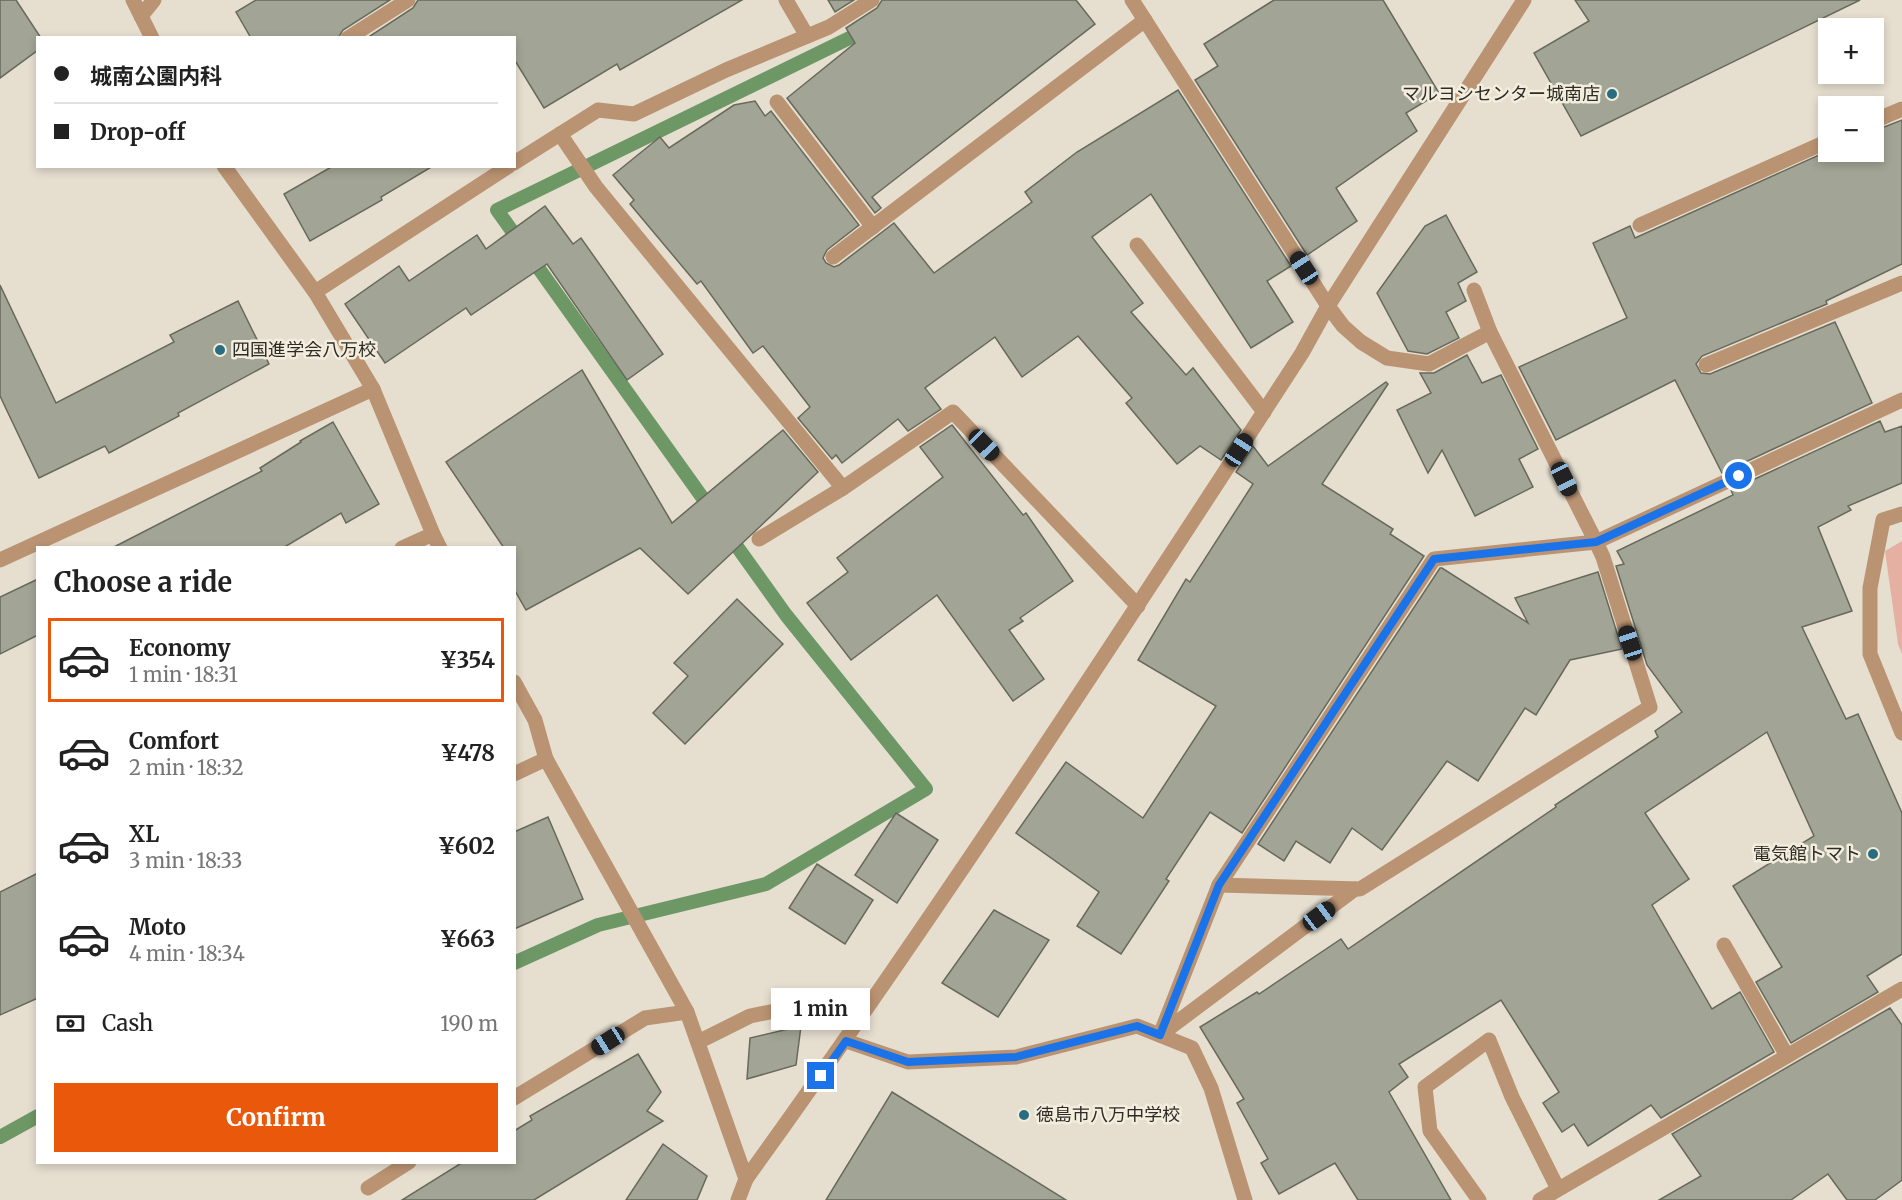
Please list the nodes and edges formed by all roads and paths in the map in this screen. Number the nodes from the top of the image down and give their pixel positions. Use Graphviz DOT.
graph roads {
  1 [pos="133,0"];
  2 [pos="154,0"];
  3 [pos="408,0"];
  4 [pos="786,0"];
  5 [pos="872,0"];
  6 [pos="1132,0"];
  7 [pos="1524,0"];
  8 [pos="141,16"];
  9 [pos="1145,20"];
  10 [pos="151,36"];
  11 [pos="351,36"];
  12 [pos="807,36"];
  13 [pos="777,102"];
  14 [pos="1902,109"];
  15 [pos="1884,117"];
  16 [pos="560,134"];
  17 [pos="1818,145"];
  18 [pos="516,162"];
  19 [pos="225,168"];
  20 [pos="506,168"];
  21 [pos="1640,225"];
  22 [pos="873,227"];
  23 [pos="1137,245"];
  24 [pos="833,257"];
  25 [pos="1902,283"];
  26 [pos="1474,290"];
  27 [pos="315,292"];
  28 [pos="1328,306"];
  29 [pos="1490,332"];
  30 [pos="1706,365"];
  31 [pos="373,389"];
  32 [pos="1902,400"];
  33 [pos="1264,412"];
  34 [pos="843,488"];
  35 [pos="1902,514"];
  36 [pos="432,534"];
  37 [pos="759,539"];
  38 [pos="1596,542"];
  39 [pos="406,546"];
  40 [pos="439,546"];
  41 [pos="0,560"];
  42 [pos="1138,606"];
  43 [pos="516,685"];
  44 [pos="1902,734"];
  45 [pos="546,759"];
  46 [pos="516,773"];
  47 [pos="1219,885"];
  48 [pos="1355,889"];
  49 [pos="1724,945"];
  50 [pos="1902,989"];
  51 [pos="687,1012"];
  52 [pos="860,1021"];
  53 [pos="1160,1035"];
  54 [pos="846,1041"];
  55 [pos="698,1042"];
  56 [pos="1787,1056"];
  57 [pos="516,1097"];
  58 [pos="406,1164"];
  59 [pos="746,1179"];
  60 [pos="368,1188"];
  61 [pos="1558,1189"];
  62 [pos="738,1200"];
  63 [pos="1245,1200"];
  64 [pos="1479,1200"];
  65 [pos="1540,1200"];
  1 -- 8 [label="street"];
  2 -- 8 [label="street"];
  3 -- 11 [label="street"];
  4 -- 12 [label="street"];
  5 -- 12 [label="street"];
  6 -- 9 [label="street"];
  7 -- 28 [label="street"];
  8 -- 10 [label="street"];
  9 -- 22 [label="street"];
  9 -- 28 [label="street"];
  12 -- 16 [label="street"];
  13 -- 22 [label="street"];
  14 -- 15 [label="street"];
  16 -- 18 [label="street"];
  16 -- 34 [label="street"];
  17 -- 21 [label="street"];
  19 -- 27 [label="street"];
  20 -- 27 [label="street"];
  22 -- 24 [label="street"];
  23 -- 33 [label="street"];
  25 -- 30 [label="street"];
  26 -- 29 [label="street"];
  27 -- 31 [label="street"];
  28 -- 29 [label="street"];
  28 -- 33 [label="street"];
  29 -- 38 [label="street"];
  31 -- 36 [label="street"];
  31 -- 41 [label="street"];
  32 -- 38 [label="street"];
  33 -- 42 [label="street"];
  34 -- 37 [label="street"];
  34 -- 42 [label="street"];
  35 -- 44 [label="street"];
  36 -- 39 [label="street"];
  36 -- 40 [label="street"];
  38 -- 47 [label="street"];
  38 -- 48 [label="street"];
  42 -- 52 [label="street"];
  43 -- 45 [label="street"];
  45 -- 46 [label="street"];
  45 -- 51 [label="street"];
  47 -- 48 [label="street"];
  47 -- 53 [label="street"];
  48 -- 53 [label="street"];
  49 -- 56 [label="street"];
  50 -- 56 [label="street"];
  51 -- 55 [label="street"];
  51 -- 57 [label="street"];
  52 -- 54 [label="street"];
  52 -- 55 [label="street"];
  53 -- 54 [label="street"];
  53 -- 63 [label="street"];
  54 -- 59 [label="street"];
  55 -- 59 [label="street"];
  56 -- 61 [label="street"];
  58 -- 60 [label="street"];
  59 -- 62 [label="street"];
  61 -- 64 [label="street"];
  61 -- 65 [label="street"];
}
